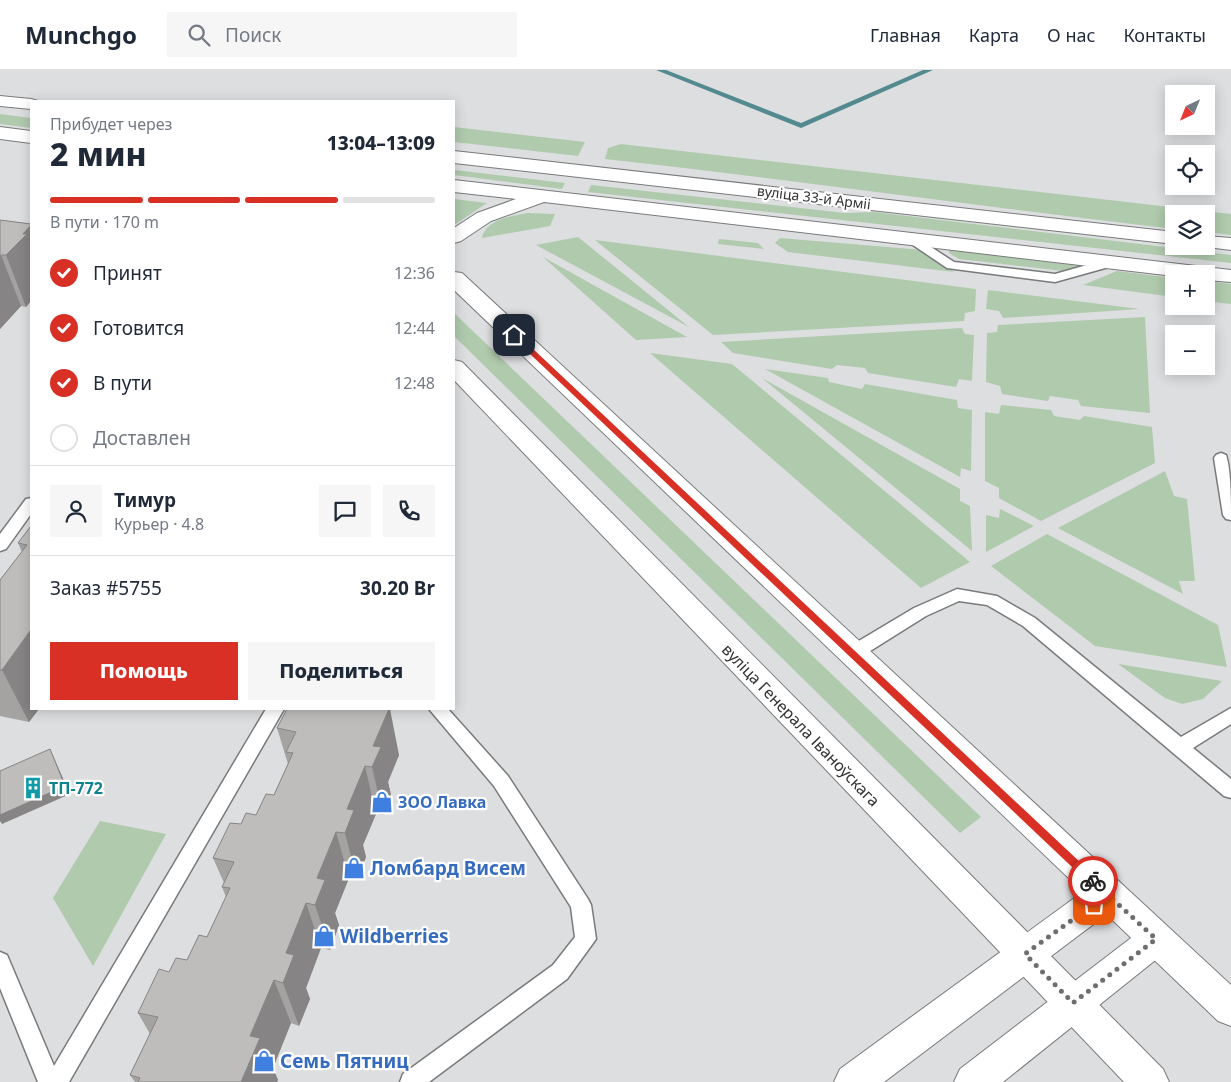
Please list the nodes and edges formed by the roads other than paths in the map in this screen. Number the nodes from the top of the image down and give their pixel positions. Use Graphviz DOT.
graph roads {
  1 [pos="0,101"];
  2 [pos="30,104"];
  3 [pos="0,133"];
  4 [pos="30,137"];
  5 [pos="455,157"];
  6 [pos="455,186"];
  7 [pos="546,196"];
  8 [pos="455,237"];
  9 [pos="1165,237"];
  10 [pos="1215,243"];
  11 [pos="1231,244"];
  12 [pos="1231,276"];
  13 [pos="455,279"];
  14 [pos="455,368"];
  15 [pos="1221,458"];
  16 [pos="30,504"];
  17 [pos="1231,515"];
  18 [pos="0,544"];
  19 [pos="853,653"];
  20 [pos="273,710"];
  21 [pos="439,710"];
  22 [pos="1231,715"];
  23 [pos="1180,747"];
  24 [pos="1231,790"];
  25 [pos="1107,894"];
  26 [pos="1156,939"];
  27 [pos="1025,954"];
  28 [pos="0,962"];
  29 [pos="1073,1003"];
  30 [pos="1231,1009"];
  31 [pos="49,1082"];
  32 [pos="57,1082"];
  33 [pos="411,1082"];
  34 [pos="852,1082"];
  35 [pos="973,1082"];
  36 [pos="1150,1082"];
  1 -- 2 [label="street"];
  3 -- 4 [label="street"];
  5 -- 9 [label="street, вуліца 33-й Арміі"];
  6 -- 7 [label="street, вуліца 33-й Арміі"];
  7 -- 8 [label="street, вуліца 33-й Арміі"];
  7 -- 12 [label="street, вуліца 33-й Арміі"];
  10 -- 11 [label="street"];
  13 -- 19 [label="street"];
  14 -- 27 [label="street, вуліца Генерала Іваноўскага"];
  15 -- 17 [label="lane"];
  16 -- 18 [label="lane"];
  19 -- 23 [label="lane"];
  19 -- 25 [label="street"];
  20 -- 32 [label="lane"];
  21 -- 33 [label="lane"];
  22 -- 23 [label="lane"];
  23 -- 24 [label="lane"];
  25 -- 26 [label="street"];
  25 -- 27 [label="street"];
  26 -- 29 [label="street"];
  26 -- 30 [label="street"];
  27 -- 29 [label="street, вуліца Генерала Іваноўскага"];
  27 -- 34 [label="street"];
  28 -- 31 [label="lane"];
  29 -- 35 [label="street"];
  29 -- 36 [label="street, вуліца Генерала Іваноўскага"];
}
